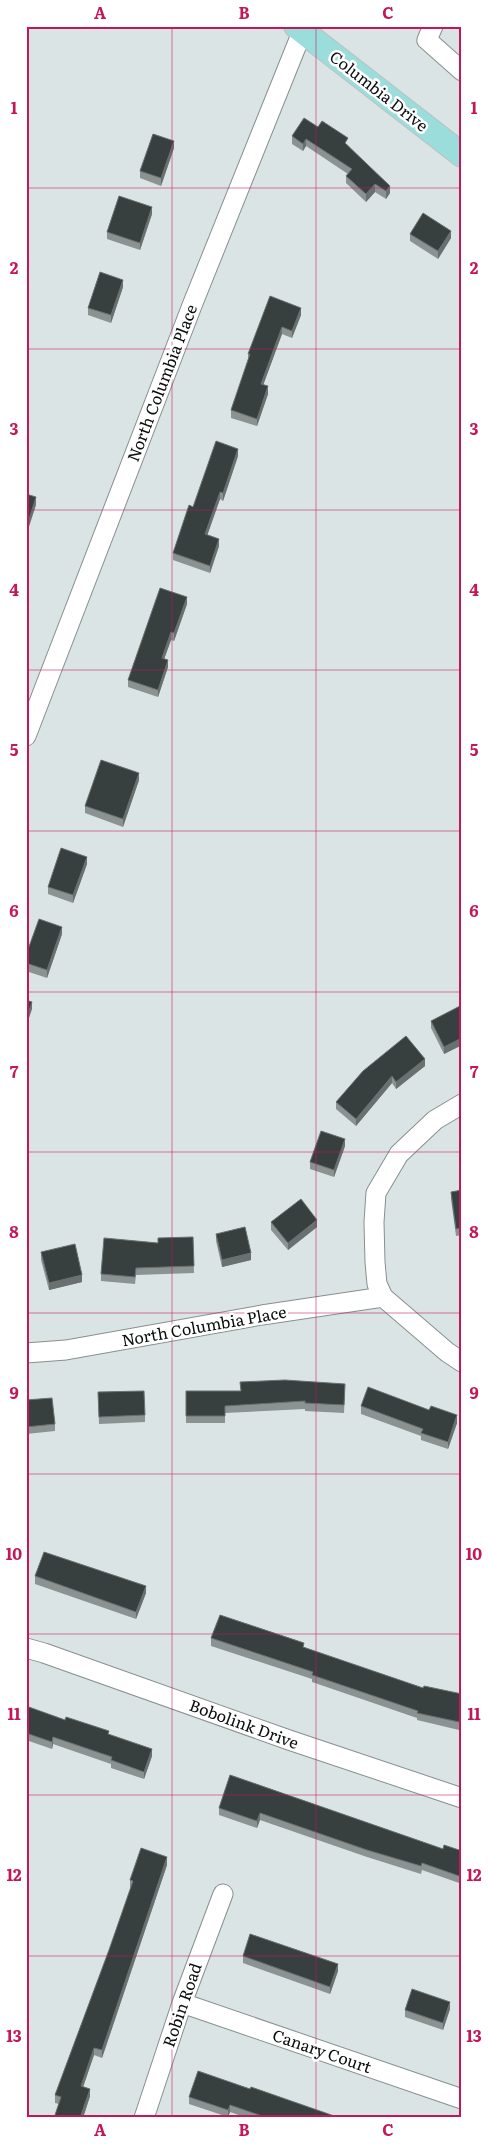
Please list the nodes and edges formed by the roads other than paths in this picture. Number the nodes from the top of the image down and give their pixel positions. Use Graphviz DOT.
graph roads {
  1 [pos="433,26"];
  2 [pos="299,29"];
  3 [pos="462,71"];
  4 [pos="462,155"];
  5 [pos="26,736"];
  6 [pos="462,1104"];
  7 [pos="382,1296"];
  8 [pos="26,1353"];
  9 [pos="462,1362"];
  10 [pos="26,1648"];
  11 [pos="462,1798"];
  12 [pos="222,1894"];
  13 [pos="182,2003"];
  14 [pos="462,2099"];
  15 [pos="144,2118"];
  1 -- 3 [label="street"];
  2 -- 4 [label="main road, Columbia Drive"];
  2 -- 5 [label="street, North Columbia Place"];
  6 -- 7 [label="street"];
  7 -- 8 [label="street, North Columbia Place"];
  7 -- 9 [label="street"];
  10 -- 11 [label="street, Bobolink Drive"];
  12 -- 13 [label="street, Robin Road"];
  13 -- 14 [label="street, Canary Court"];
  13 -- 15 [label="street, Robin Road"];
}
